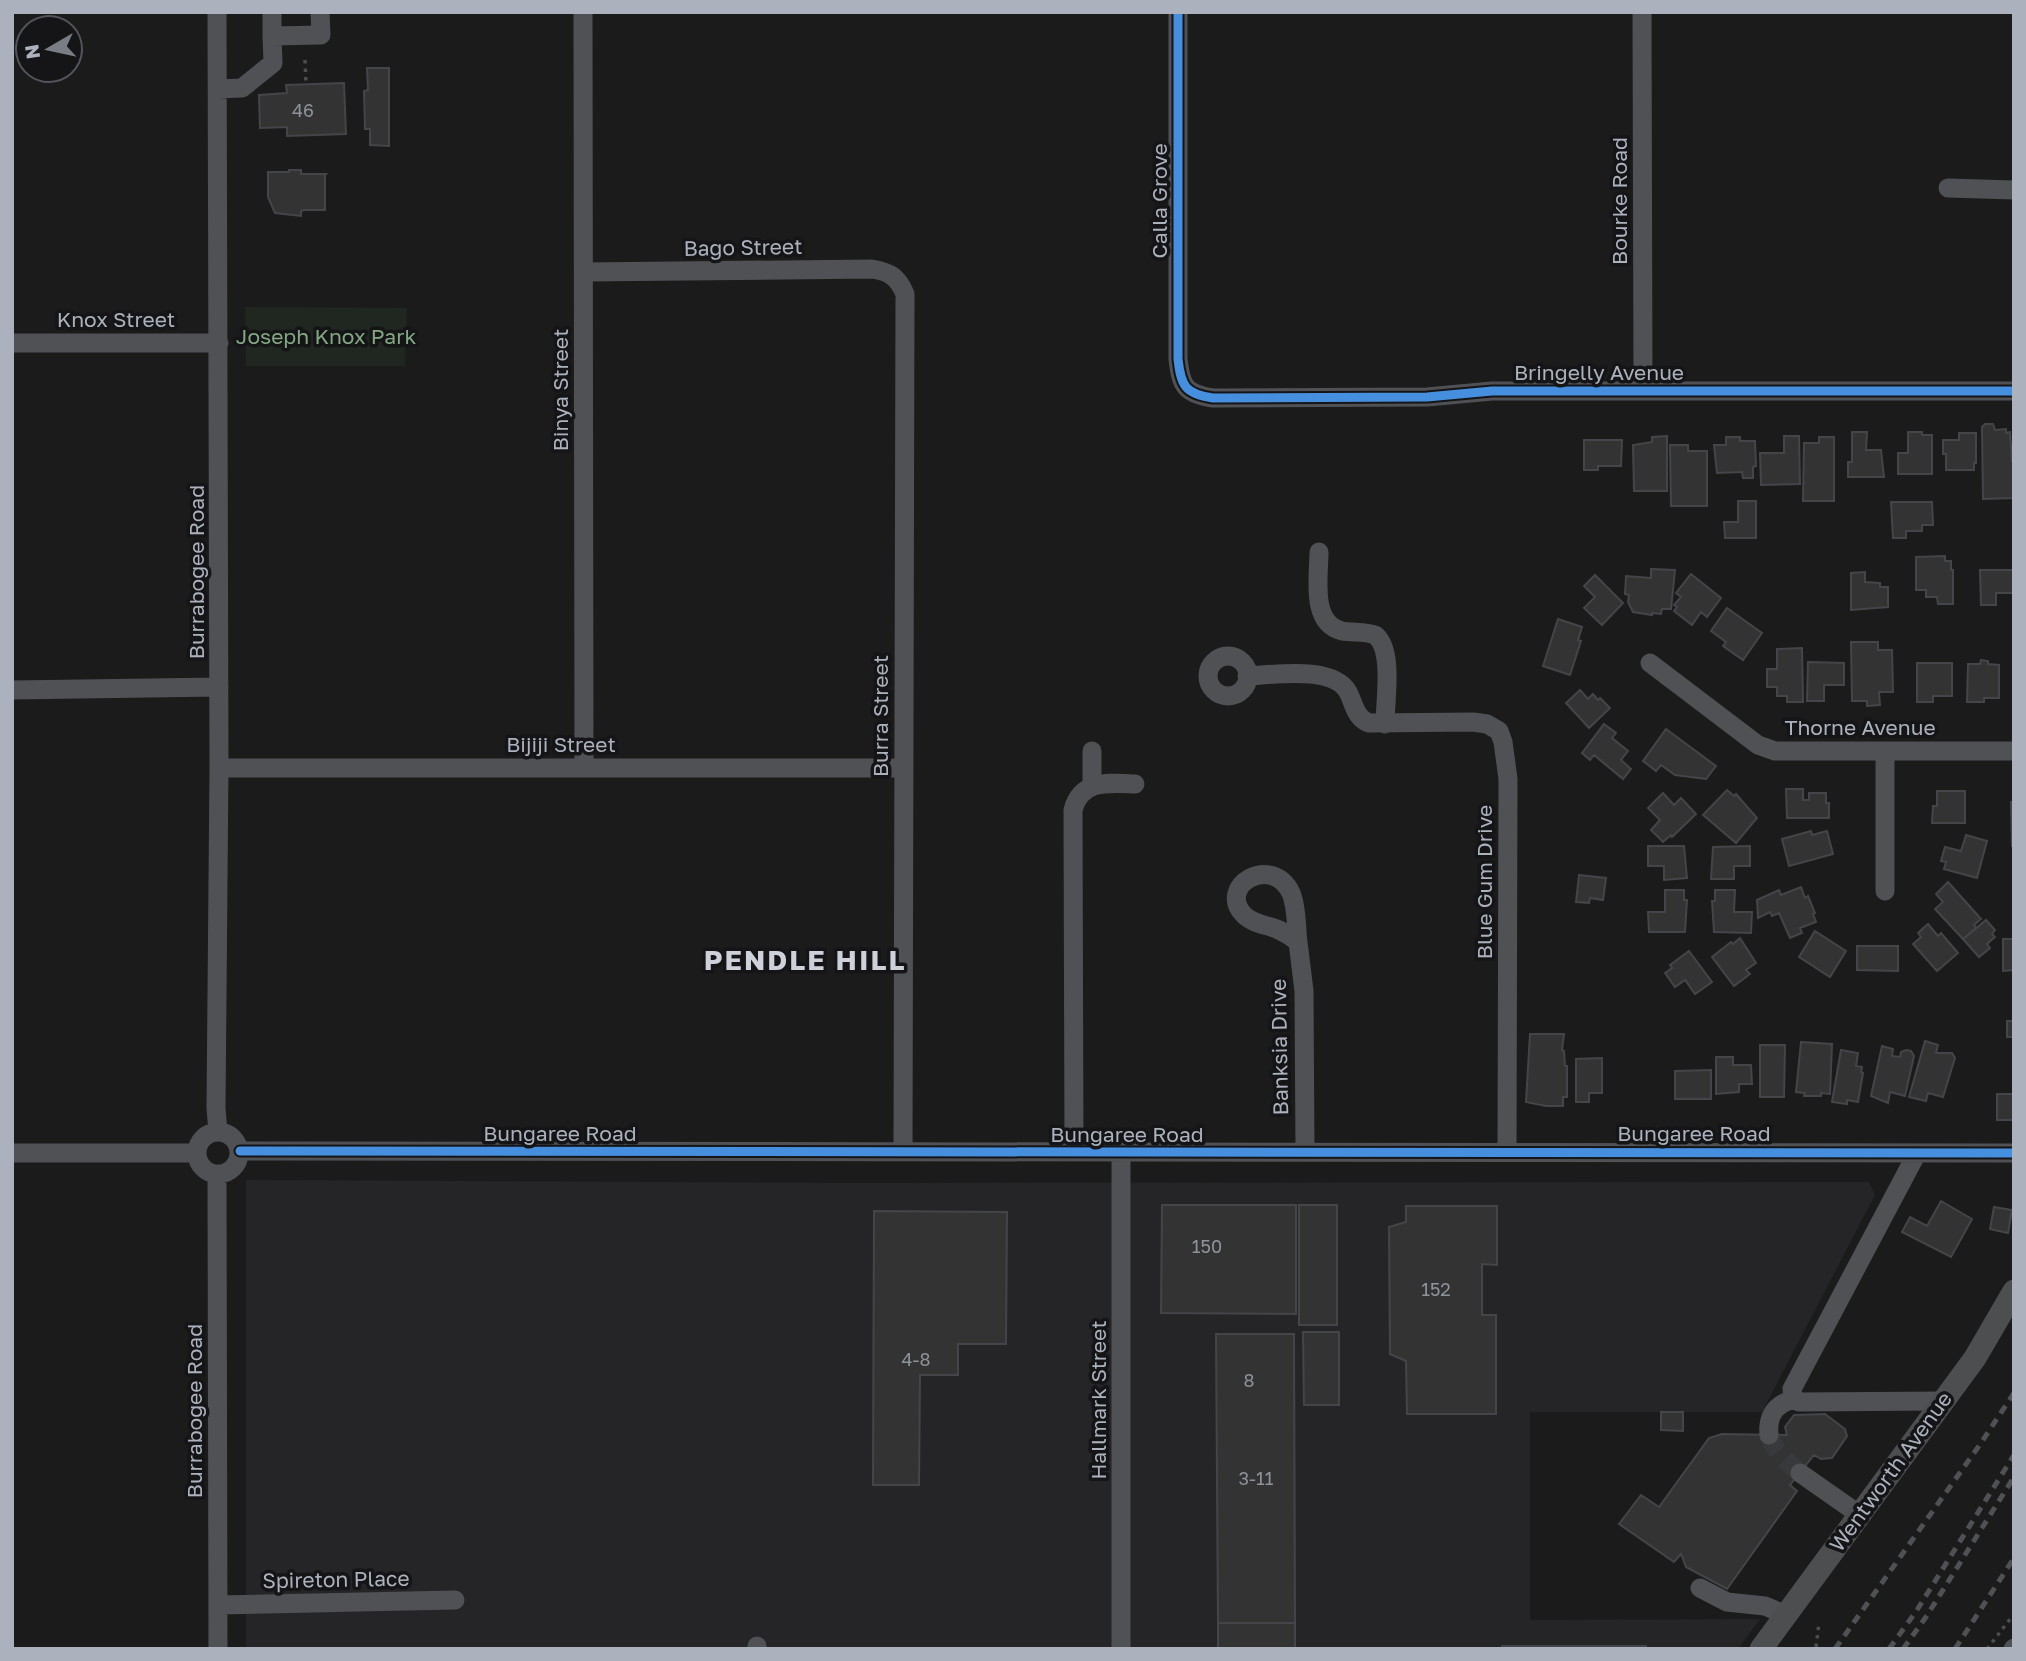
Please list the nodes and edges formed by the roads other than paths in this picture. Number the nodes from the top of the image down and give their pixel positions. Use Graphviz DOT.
graph roads {
  1 [pos="217,12"];
  2 [pos="272,12"];
  3 [pos="320,12"];
  4 [pos="583,12"];
  5 [pos="1178,12"];
  6 [pos="1642,12"];
  7 [pos="272,36"];
  8 [pos="218,89"];
  9 [pos="1948,188"];
  10 [pos="2014,190"];
  11 [pos="584,272"];
  12 [pos="900,281"];
  13 [pos="12,343"];
  14 [pos="219,343"];
  15 [pos="1186,389"];
  16 [pos="1643,390"];
  17 [pos="2014,391"];
  18 [pos="1319,552"];
  19 [pos="1650,663"];
  20 [pos="1247,676"];
  21 [pos="219,687"];
  22 [pos="12,691"];
  23 [pos="1385,724"];
  24 [pos="1092,751"];
  25 [pos="2014,751"];
  26 [pos="1885,752"];
  27 [pos="219,768"];
  28 [pos="584,768"];
  29 [pos="903,768"];
  30 [pos="1135,784"];
  31 [pos="1092,785"];
  32 [pos="1885,891"];
  33 [pos="1298,942"];
  34 [pos="218,1132"];
  35 [pos="240,1151"];
  36 [pos="1074,1152"];
  37 [pos="1121,1152"];
  38 [pos="1305,1152"];
  39 [pos="1507,1152"];
  40 [pos="12,1153"];
  41 [pos="197,1153"];
  42 [pos="902,1153"];
  43 [pos="1917,1153"];
  44 [pos="2014,1153"];
  45 [pos="217,1174"];
  46 [pos="2014,1291"];
  47 [pos="1793,1399"];
  48 [pos="1943,1401"];
  49 [pos="1769,1434"];
  50 [pos="1800,1473"];
  51 [pos="1860,1515"];
  52 [pos="1700,1588"];
  53 [pos="455,1600"];
  54 [pos="218,1605"];
  55 [pos="1786,1615"];
  56 [pos="218,1649"];
  57 [pos="1121,1649"];
  58 [pos="1760,1649"];
  1 -- 8 [label="street, Burrabogee Road"];
  2 -- 7 [label="street"];
  3 -- 7 [label="street"];
  4 -- 11 [label="street, Binya Street"];
  5 -- 15 [label="street, Calla Grove"];
  6 -- 16 [label="street, Bourke Road"];
  7 -- 8 [label="street"];
  8 -- 14 [label="street, Burrabogee Road"];
  9 -- 10 [label="street"];
  11 -- 12 [label="street, Bago Street"];
  11 -- 28 [label="street, Binya Street"];
  12 -- 29 [label="street, Burra Street"];
  13 -- 14 [label="street, Knox Street"];
  14 -- 21 [label="street, Burrabogee Road"];
  15 -- 16 [label="street, Bringelly Avenue"];
  16 -- 17 [label="street, Bringelly Avenue"];
  18 -- 23 [label="street"];
  19 -- 26 [label="street, Thorne Avenue"];
  20 -- 23 [label="street, Blue Gum Drive"];
  21 -- 22 [label="street"];
  21 -- 27 [label="street, Burrabogee Road"];
  23 -- 39 [label="street, Blue Gum Drive"];
  24 -- 31 [label="street"];
  25 -- 26 [label="street, Thorne Avenue"];
  26 -- 32 [label="street"];
  27 -- 28 [label="street, Bijiji Street"];
  27 -- 34 [label="street, Burrabogee Road"];
  28 -- 29 [label="street, Bijiji Street"];
  29 -- 42 [label="street, Burra Street"];
  30 -- 31 [label="street"];
  31 -- 36 [label="street"];
  33 -- 38 [label="street, Banksia Drive"];
  34 -- 35 [label="street"];
  34 -- 41 [label="street"];
  35 -- 42 [label="street, Bungaree Road"];
  35 -- 45 [label="street"];
  36 -- 37 [label="street, Bungaree Road"];
  36 -- 42 [label="street, Bungaree Road"];
  37 -- 38 [label="street, Bungaree Road"];
  37 -- 57 [label="street, Hallmark Street"];
  38 -- 39 [label="street, Bungaree Road"];
  39 -- 43 [label="street, Bungaree Road"];
  40 -- 41 [label="street"];
  41 -- 45 [label="street"];
  43 -- 44 [label="street, Bungaree Road"];
  43 -- 47 [label="street"];
  45 -- 54 [label="street, Burrabogee Road"];
  46 -- 48 [label="main road, Wentworth Avenue"];
  47 -- 48 [label="street"];
  47 -- 49 [label="street"];
  48 -- 51 [label="main road, Wentworth Avenue"];
  50 -- 51 [label="street"];
  51 -- 55 [label="main road, Wentworth Avenue"];
  52 -- 55 [label="street"];
  53 -- 54 [label="street, Spireton Place"];
  54 -- 56 [label="street, Burrabogee Road"];
  55 -- 58 [label="main road, Wentworth Avenue"];
}
